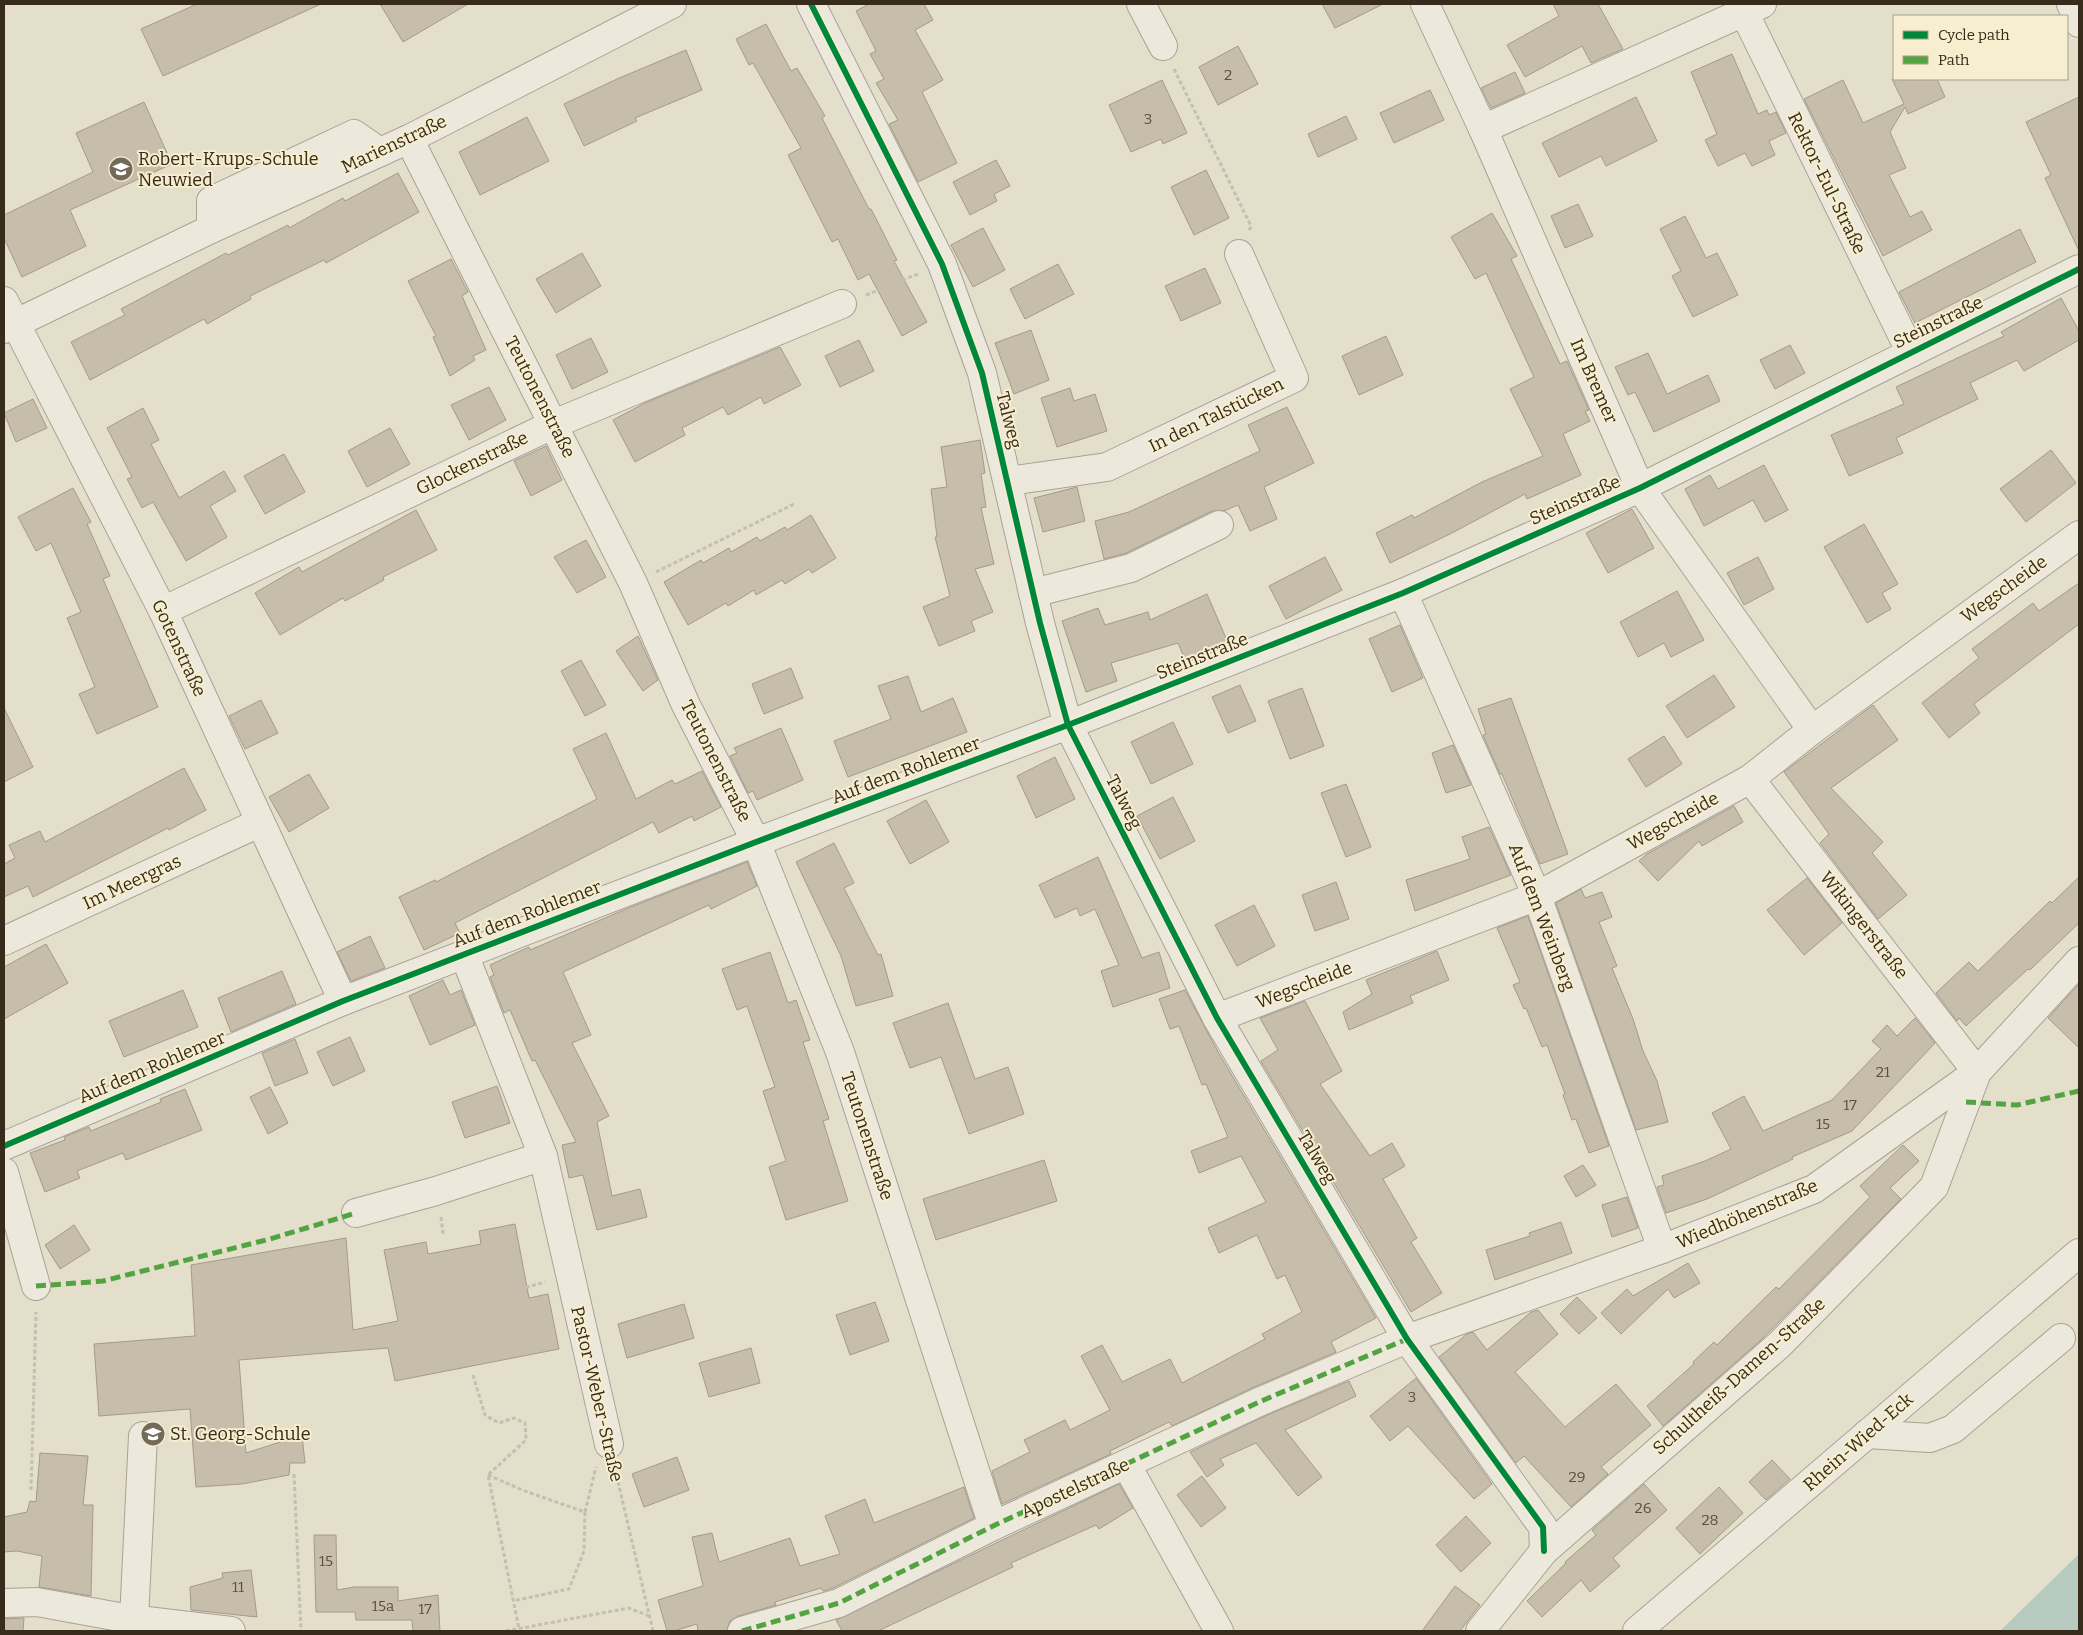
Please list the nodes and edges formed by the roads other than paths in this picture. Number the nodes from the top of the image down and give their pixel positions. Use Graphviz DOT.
graph roads {
  1 [pos="672,4"];
  2 [pos="811,4"];
  3 [pos="1140,4"];
  4 [pos="1425,4"];
  5 [pos="2071,4"];
  6 [pos="1753,8"];
  7 [pos="2079,23"];
  8 [pos="1163,46"];
  9 [pos="1483,129"];
  10 [pos="409,139"];
  11 [pos="1239,254"];
  12 [pos="2079,269"];
  13 [pos="842,304"];
  14 [pos="7,318"];
  15 [pos="1911,353"];
  16 [pos="554,424"];
  17 [pos="1009,481"];
  18 [pos="1640,488"];
  19 [pos="1219,525"];
  20 [pos="2079,534"];
  21 [pos="1403,592"];
  22 [pos="1033,593"];
  23 [pos="162,611"];
  24 [pos="1068,725"];
  25 [pos="1812,730"];
  26 [pos="1750,779"];
  27 [pos="260,823"];
  28 [pos="756,842"];
  29 [pos="1537,896"];
  30 [pos="4,941"];
  31 [pos="464,954"];
  32 [pos="2079,961"];
  33 [pos="343,1001"];
  34 [pos="1217,1018"];
  35 [pos="1977,1072"];
  36 [pos="4,1146"];
  37 [pos="544,1156"];
  38 [pos="4,1172"];
  39 [pos="356,1213"];
  40 [pos="1662,1249"];
  41 [pos="2079,1253"];
  42 [pos="36,1286"];
  43 [pos="2061,1338"];
  44 [pos="1407,1339"];
  45 [pos="1867,1434"];
  46 [pos="143,1436"];
  47 [pos="609,1444"];
  48 [pos="1126,1464"];
  49 [pos="993,1526"];
  50 [pos="1544,1552"];
  51 [pos="4,1603"];
  52 [pos="134,1619"];
  53 [pos="231,1631"];
  54 [pos="742,1631"];
  55 [pos="1219,1631"];
  56 [pos="1480,1631"];
  57 [pos="1637,1631"];
  1 -- 10 [label="street, Marienstraße"];
  2 -- 17 [label="street, Talweg"];
  3 -- 8 [label="street"];
  4 -- 9 [label="street, Im Bremer"];
  5 -- 7 [label="street"];
  6 -- 9 [label="street, Rektor-Eul-Straße"];
  6 -- 15 [label="street, Rektor-Eul-Straße"];
  9 -- 18 [label="street, Im Bremer"];
  10 -- 14 [label="street, Marienstraße"];
  10 -- 16 [label="street, Teutonenstraße"];
  11 -- 17 [label="street, In den Talstücken"];
  12 -- 15 [label="street, Steinstraße"];
  13 -- 16 [label="street, Glockenstraße"];
  14 -- 23 [label="street, Gotenstraße"];
  15 -- 18 [label="street, Steinstraße"];
  16 -- 23 [label="street, Glockenstraße"];
  16 -- 28 [label="street, Teutonenstraße"];
  17 -- 22 [label="street, Talweg"];
  18 -- 21 [label="street, Steinstraße"];
  18 -- 25 [label="street, Im Bremer"];
  19 -- 22 [label="street"];
  20 -- 25 [label="street, Wegscheide"];
  21 -- 24 [label="street, Steinstraße"];
  21 -- 29 [label="street, Auf dem Weinberg"];
  22 -- 24 [label="street, Talweg"];
  23 -- 27 [label="street, Gotenstraße"];
  24 -- 28 [label="street, Auf dem Rohlemer"];
  24 -- 34 [label="street, Talweg"];
  25 -- 26 [label="street, Wegscheide"];
  26 -- 29 [label="street, Wegscheide"];
  26 -- 35 [label="street, Wikingerstraße"];
  27 -- 30 [label="street, Im Meergras"];
  27 -- 33 [label="street, Gotenstraße"];
  28 -- 31 [label="street, Auf dem Rohlemer"];
  28 -- 49 [label="street, Teutonenstraße"];
  29 -- 34 [label="street, Wegscheide"];
  29 -- 40 [label="street, Auf dem Weinberg"];
  31 -- 33 [label="street, Auf dem Rohlemer"];
  31 -- 37 [label="street, Pastor-Weber-Straße"];
  32 -- 35 [label="street, Wiedhöhenstraße"];
  33 -- 36 [label="street, Auf dem Rohlemer"];
  34 -- 44 [label="street, Talweg"];
  35 -- 40 [label="street, Wiedhöhenstraße"];
  35 -- 50 [label="street, Schultheiß-Damen-Straße"];
  37 -- 39 [label="street"];
  37 -- 47 [label="street, Pastor-Weber-Straße"];
  38 -- 42 [label="street"];
  40 -- 44 [label="street, Wiedhöhenstraße"];
  41 -- 45 [label="street, Rhein-Wied-Eck"];
  43 -- 45 [label="street"];
  44 -- 48 [label="street, Apostelstraße"];
  44 -- 50 [label="street, Talweg"];
  45 -- 57 [label="street, Rhein-Wied-Eck"];
  46 -- 52 [label="street"];
  48 -- 49 [label="street, Apostelstraße"];
  48 -- 55 [label="street"];
  49 -- 54 [label="street, Apostelstraße"];
  50 -- 56 [label="street, Schultheiß-Damen-Straße"];
  51 -- 52 [label="street"];
  52 -- 53 [label="street"];
}
